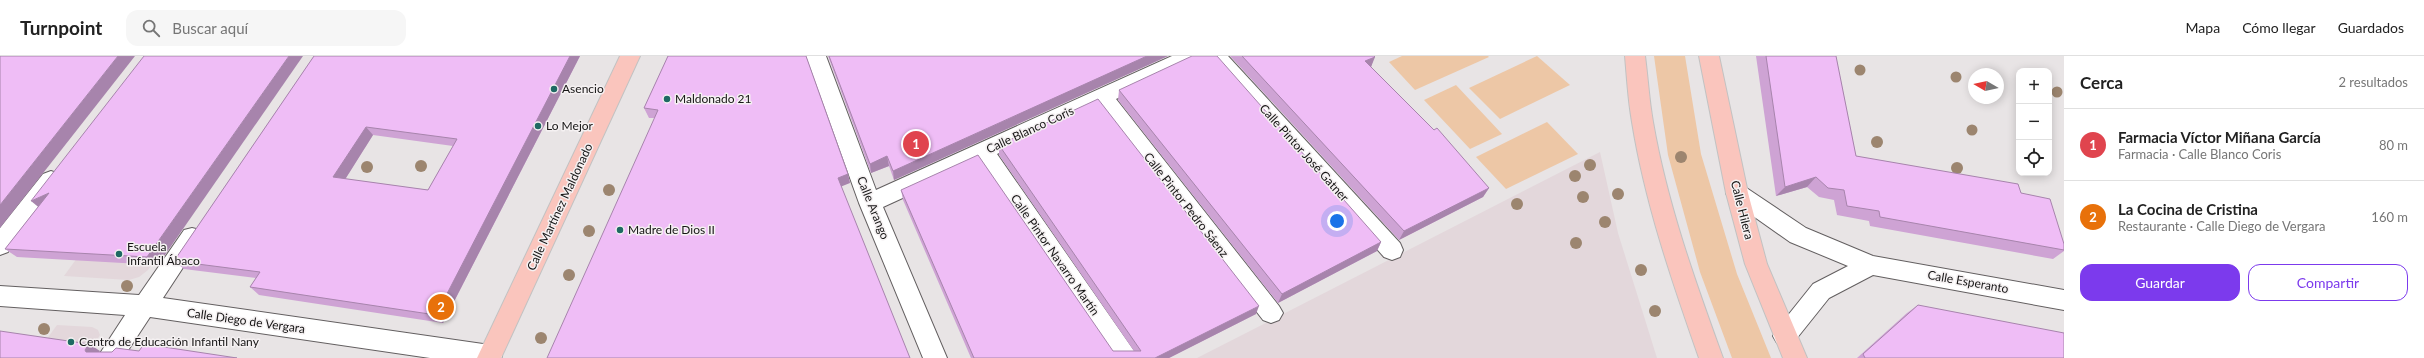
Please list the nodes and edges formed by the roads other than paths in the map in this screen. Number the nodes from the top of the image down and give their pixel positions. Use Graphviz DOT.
graph roads {
  1 [pos="630,56"];
  2 [pos="816,56"];
  3 [pos="1191,56"];
  4 [pos="1216,56"];
  5 [pos="1635,56"];
  6 [pos="1708,56"];
  7 [pos="1102,97"];
  8 [pos="983,152"];
  9 [pos="62,166"];
  10 [pos="1737,194"];
  11 [pos="870,203"];
  12 [pos="203,221"];
  13 [pos="0,245"];
  14 [pos="1392,250"];
  15 [pos="1871,265"];
  16 [pos="0,296"];
  17 [pos="2064,300"];
  18 [pos="144,306"];
  19 [pos="1271,313"];
  20 [pos="1786,336"];
  21 [pos="490,357"];
  22 [pos="109,358"];
  23 [pos="934,358"];
  24 [pos="1127,358"];
  25 [pos="1711,358"];
  26 [pos="1795,358"];
  1 -- 21 [label="main road, Calle Martínez Maldonado"];
  2 -- 11 [label="street, Calle Arango"];
  3 -- 7 [label="street, Calle Blanco Coris"];
  4 -- 14 [label="street, Calle Pintor José Gatner"];
  5 -- 25 [label="main road"];
  6 -- 10 [label="main road, Calle Hilera"];
  7 -- 8 [label="street, Calle Blanco Coris"];
  7 -- 19 [label="street, Calle Pintor Pedro Sáenz"];
  8 -- 11 [label="street, Calle Blanco Coris"];
  8 -- 24 [label="street, Calle Pintor Navarro Martín"];
  9 -- 13 [label="street"];
  10 -- 15 [label="street, Calle Esperanto"];
  10 -- 20 [label="main road, Calle Hilera"];
  11 -- 23 [label="street, Calle Arango"];
  12 -- 18 [label="street"];
  15 -- 17 [label="street, Calle Esperanto"];
  15 -- 20 [label="street"];
  16 -- 18 [label="street, Calle Diego de Vergara"];
  18 -- 21 [label="street, Calle Diego de Vergara"];
  18 -- 22 [label="street"];
  20 -- 26 [label="main road, Calle Hilera"];
}
